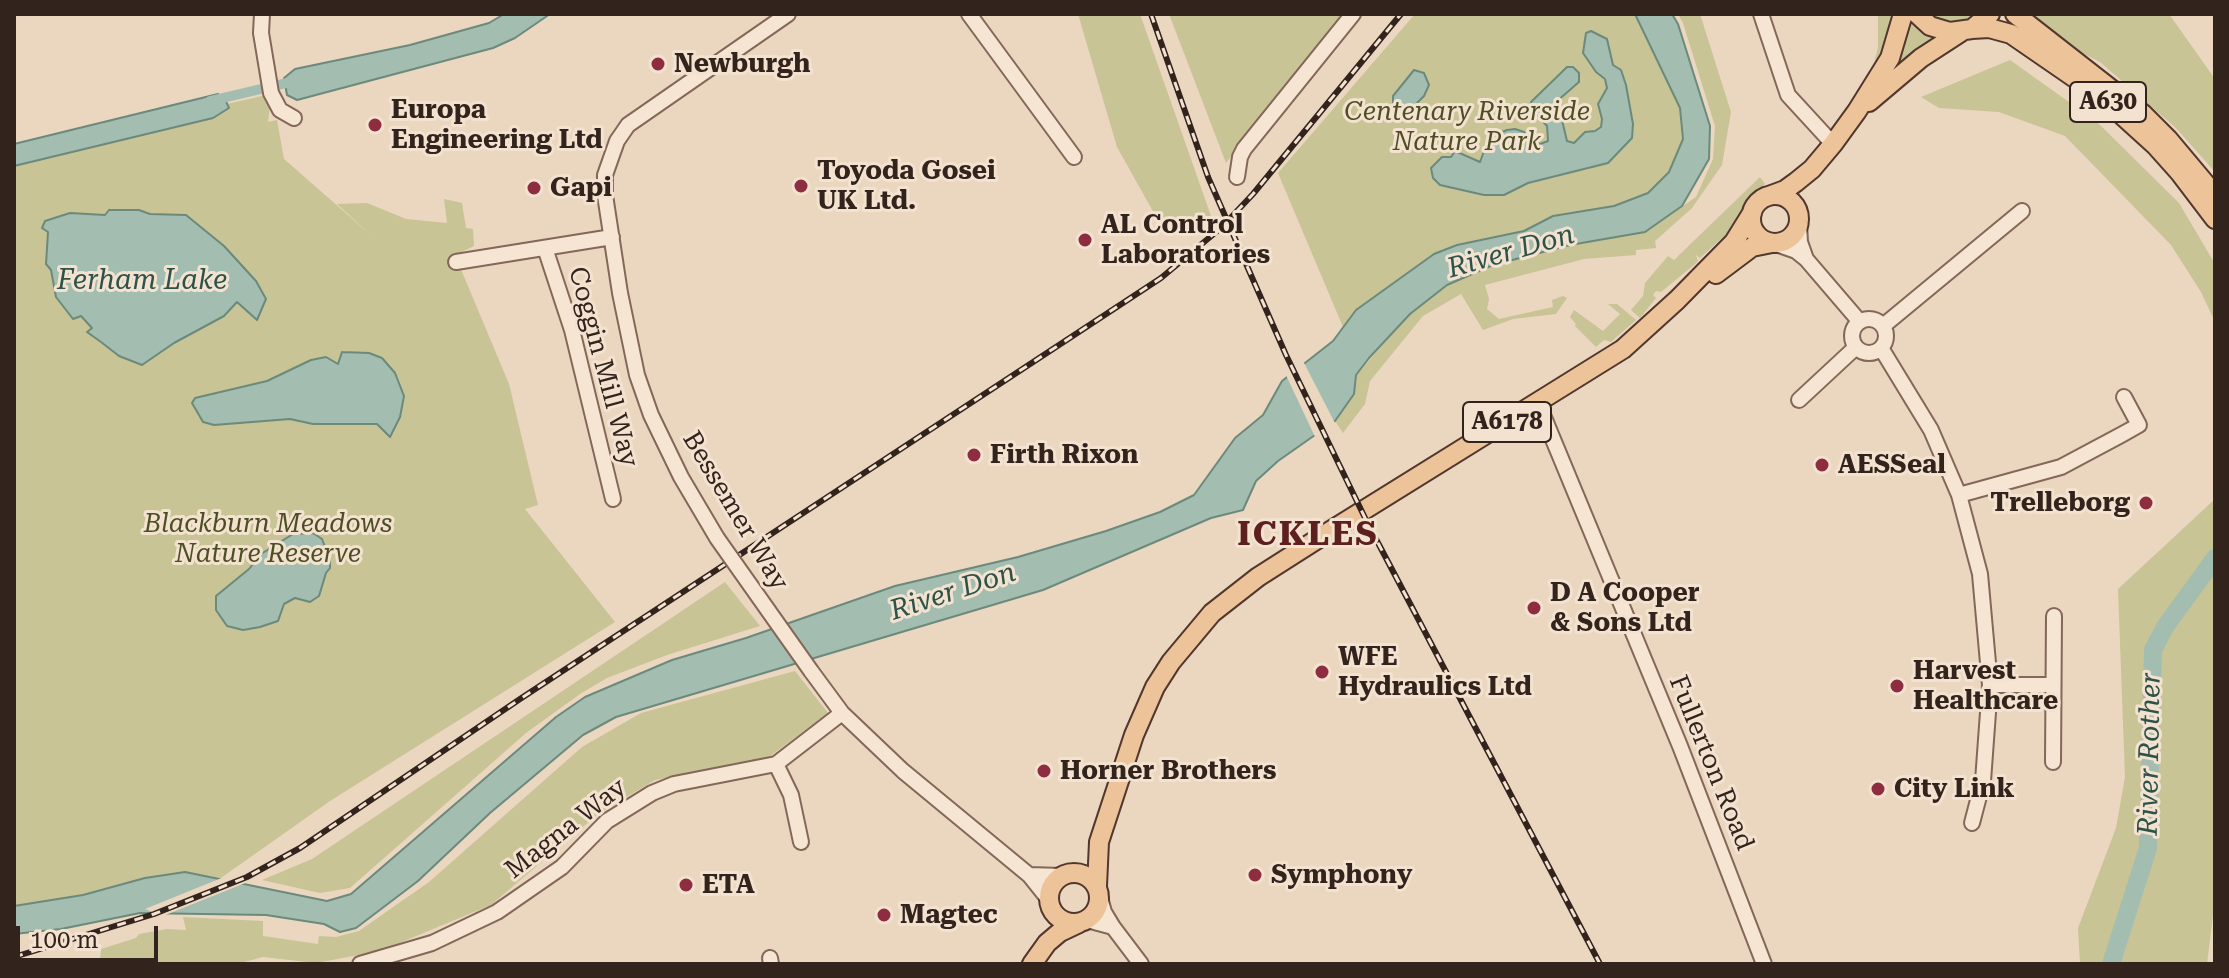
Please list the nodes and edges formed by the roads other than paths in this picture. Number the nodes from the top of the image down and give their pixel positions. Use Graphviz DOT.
graph roads {
  1 [pos="262,14"];
  2 [pos="788,14"];
  3 [pos="969,14"];
  4 [pos="1353,14"];
  5 [pos="1761,14"];
  6 [pos="1903,14"];
  7 [pos="1917,14"];
  8 [pos="1990,14"];
  9 [pos="2015,14"];
  10 [pos="1967,30"];
  11 [pos="1857,111"];
  12 [pos="294,118"];
  13 [pos="1833,144"];
  14 [pos="1074,157"];
  15 [pos="1812,169"];
  16 [pos="1237,177"];
  17 [pos="2215,195"];
  18 [pos="1766,197"];
  19 [pos="2022,211"];
  20 [pos="1752,213"];
  21 [pos="1799,219"];
  22 [pos="2215,219"];
  23 [pos="612,237"];
  24 [pos="1773,243"];
  25 [pos="545,248"];
  26 [pos="1806,259"];
  27 [pos="456,262"];
  28 [pos="1677,300"];
  29 [pos="1860,322"];
  30 [pos="1883,326"];
  31 [pos="1856,347"];
  32 [pos="1881,348"];
  33 [pos="2124,397"];
  34 [pos="1799,400"];
  35 [pos="1538,403"];
  36 [pos="1959,495"];
  37 [pos="613,499"];
  38 [pos="2054,616"];
  39 [pos="1990,685"];
  40 [pos="2053,685"];
  41 [pos="842,713"];
  42 [pos="2053,762"];
  43 [pos="776,764"];
  44 [pos="1972,823"];
  45 [pos="801,842"];
  46 [pos="1099,842"];
  47 [pos="1029,875"];
  48 [pos="1066,875"];
  49 [pos="1098,890"];
  50 [pos="1049,902"];
  51 [pos="1083,922"];
  52 [pos="1113,927"];
  53 [pos="1047,943"];
  54 [pos="360,964"];
  55 [pos="1032,964"];
  56 [pos="1141,964"];
  57 [pos="1764,964"];
  1 -- 12 [label="street"];
  2 -- 23 [label="street, Bessemer Way"];
  3 -- 14 [label="street"];
  4 -- 16 [label="street"];
  5 -- 13 [label="street"];
  6 -- 11 [label="main road, A6178"];
  7 -- 10 [label="main road, A630"];
  8 -- 10 [label="main road"];
  9 -- 17 [label="main road, A630"];
  10 -- 11 [label="main road, A6178"];
  10 -- 22 [label="main road, A630"];
  11 -- 13 [label="main road, A6178"];
  13 -- 15 [label="main road, A6178"];
  15 -- 18 [label="main road, A6178"];
  15 -- 21 [label="main road, A6178"];
  18 -- 20 [label="main road, A6178"];
  18 -- 21 [label="main road"];
  19 -- 30 [label="street"];
  20 -- 24 [label="main road"];
  20 -- 28 [label="main road, A6178"];
  21 -- 24 [label="main road, A6178"];
  21 -- 26 [label="street"];
  23 -- 25 [label="street"];
  23 -- 41 [label="street, Bessemer Way, bridge"];
  24 -- 26 [label="street"];
  24 -- 28 [label="main road, A6178"];
  25 -- 27 [label="street"];
  25 -- 37 [label="street, Coggin Mill Way"];
  26 -- 29 [label="street"];
  28 -- 35 [label="main road, A6178"];
  29 -- 30 [label="street"];
  29 -- 31 [label="street"];
  30 -- 32 [label="street"];
  31 -- 32 [label="street"];
  31 -- 34 [label="street"];
  32 -- 36 [label="street"];
  33 -- 36 [label="street"];
  35 -- 46 [label="main road, A6178"];
  35 -- 57 [label="street, Fullerton Road"];
  36 -- 39 [label="street"];
  38 -- 40 [label="street"];
  39 -- 40 [label="street"];
  39 -- 44 [label="street"];
  40 -- 42 [label="street"];
  41 -- 43 [label="street, Magna Way"];
  41 -- 47 [label="street, Bessemer Way"];
  43 -- 45 [label="street"];
  43 -- 54 [label="street, Magna Way"];
  46 -- 48 [label="main road, A6178"];
  46 -- 49 [label="main road, A6178"];
  47 -- 48 [label="street"];
  47 -- 50 [label="street, Bessemer Way"];
  48 -- 49 [label="main road"];
  48 -- 50 [label="main road"];
  49 -- 51 [label="main road"];
  49 -- 52 [label="street"];
  50 -- 51 [label="main road"];
  50 -- 53 [label="main road"];
  51 -- 52 [label="street"];
  51 -- 53 [label="main road"];
  52 -- 56 [label="street"];
  53 -- 55 [label="main road"];
}
